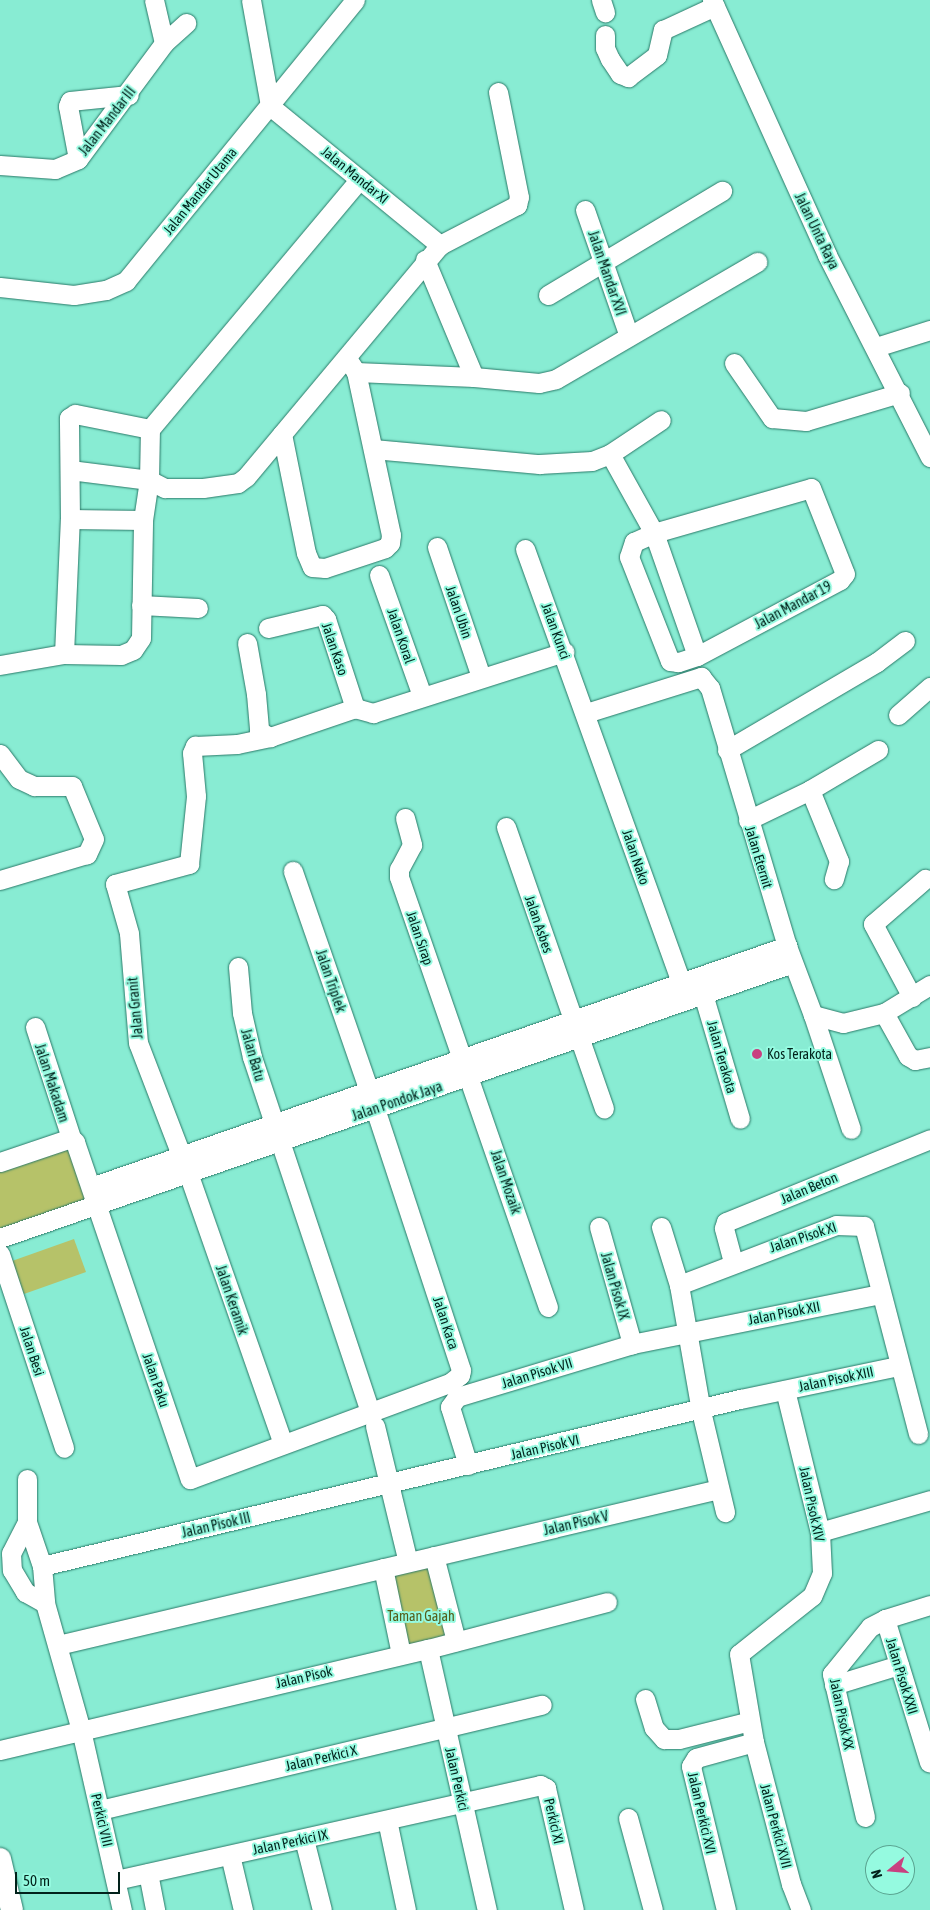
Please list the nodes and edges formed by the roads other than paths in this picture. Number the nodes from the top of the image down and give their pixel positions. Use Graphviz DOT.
graph roads {
  1 [pos="154,0"];
  2 [pos="251,0"];
  3 [pos="355,0"];
  4 [pos="713,3"];
  5 [pos="186,23"];
  6 [pos="605,35"];
  7 [pos="164,44"];
  8 [pos="498,92"];
  9 [pos="128,95"];
  10 [pos="270,106"];
  11 [pos="78,158"];
  12 [pos="0,164"];
  13 [pos="360,179"];
  14 [pos="722,191"];
  15 [pos="585,210"];
  16 [pos="440,245"];
  17 [pos="425,260"];
  18 [pos="604,262"];
  19 [pos="758,262"];
  20 [pos="0,287"];
  21 [pos="548,295"];
  22 [pos="930,330"];
  23 [pos="629,336"];
  24 [pos="876,347"];
  25 [pos="734,363"];
  26 [pos="351,365"];
  27 [pos="474,377"];
  28 [pos="900,393"];
  29 [pos="661,420"];
  30 [pos="150,429"];
  31 [pos="282,434"];
  32 [pos="373,449"];
  33 [pos="610,454"];
  34 [pos="930,457"];
  35 [pos="70,470"];
  36 [pos="149,480"];
  37 [pos="70,519"];
  38 [pos="143,520"];
  39 [pos="654,533"];
  40 [pos="437,547"];
  41 [pos="526,549"];
  42 [pos="379,575"];
  43 [pos="141,605"];
  44 [pos="198,608"];
  45 [pos="268,628"];
  46 [pos="905,641"];
  47 [pos="247,643"];
  48 [pos="564,652"];
  49 [pos="64,654"];
  50 [pos="696,656"];
  51 [pos="0,665"];
  52 [pos="481,678"];
  53 [pos="930,687"];
  54 [pos="422,696"];
  55 [pos="355,708"];
  56 [pos="586,713"];
  57 [pos="898,715"];
  58 [pos="270,737"];
  59 [pos="727,750"];
  60 [pos="878,750"];
  61 [pos="0,754"];
  62 [pos="810,790"];
  63 [pos="405,818"];
  64 [pos="748,820"];
  65 [pos="506,827"];
  66 [pos="293,871"];
  67 [pos="834,879"];
  68 [pos="0,880"];
  69 [pos="925,880"];
  70 [pos="790,955"];
  71 [pos="238,967"];
  72 [pos="930,985"];
  73 [pos="691,992"];
  74 [pos="912,997"];
  75 [pos="884,1013"];
  76 [pos="813,1015"];
  77 [pos="843,1024"];
  78 [pos="35,1027"];
  79 [pos="575,1029"];
  80 [pos="824,1046"];
  81 [pos="930,1057"];
  82 [pos="466,1067"];
  83 [pos="371,1100"];
  84 [pos="604,1108"];
  85 [pos="740,1119"];
  86 [pos="851,1129"];
  87 [pos="278,1132"];
  88 [pos="71,1138"];
  89 [pos="929,1140"];
  90 [pos="0,1162"];
  91 [pos="184,1164"];
  92 [pos="94,1196"];
  93 [pos="598,1227"];
  94 [pos="661,1227"];
  95 [pos="0,1238"];
  96 [pos="0,1254"];
  97 [pos="733,1262"];
  98 [pos="679,1285"];
  99 [pos="880,1294"];
  100 [pos="548,1307"];
  101 [pos="688,1332"];
  102 [pos="632,1344"];
  103 [pos="898,1366"];
  104 [pos="785,1390"];
  105 [pos="701,1410"];
  106 [pos="372,1419"];
  107 [pos="918,1434"];
  108 [pos="283,1444"];
  109 [pos="64,1448"];
  110 [pos="468,1465"];
  111 [pos="27,1479"];
  112 [pos="390,1484"];
  113 [pos="719,1489"];
  114 [pos="930,1500"];
  115 [pos="725,1512"];
  116 [pos="27,1522"];
  117 [pos="820,1532"];
  118 [pos="434,1556"];
  119 [pos="408,1562"];
  120 [pos="42,1566"];
  121 [pos="382,1568"];
  122 [pos="607,1602"];
  123 [pos="45,1603"];
  124 [pos="930,1605"];
  125 [pos="885,1619"];
  126 [pos="456,1641"];
  127 [pos="58,1645"];
  128 [pos="428,1649"];
  129 [pos="401,1654"];
  130 [pos="899,1665"];
  131 [pos="834,1685"];
  132 [pos="645,1699"];
  133 [pos="542,1705"];
  134 [pos="750,1721"];
  135 [pos="446,1729"];
  136 [pos="81,1730"];
  137 [pos="754,1742"];
  138 [pos="0,1750"];
  139 [pos="929,1762"];
  140 [pos="463,1803"];
  141 [pos="100,1810"];
  142 [pos="865,1817"];
  143 [pos="628,1818"];
  144 [pos="387,1820"];
  145 [pos="304,1839"];
  146 [pos="230,1855"];
  147 [pos="0,1860"];
  148 [pos="148,1873"];
  149 [pos="116,1880"];
  150 [pos="12,1910"];
  151 [pos="122,1910"];
  152 [pos="155,1910"];
  153 [pos="243,1910"];
  154 [pos="322,1910"];
  155 [pos="406,1910"];
  156 [pos="487,1910"];
  157 [pos="574,1910"];
  158 [pos="653,1910"];
  159 [pos="726,1910"];
  160 [pos="801,1910"];
  1 -- 7 [label="street"];
  2 -- 10 [label="street"];
  3 -- 10 [label="street, Jalan Mandar Utama"];
  4 -- 6 [label="street"];
  4 -- 24 [label="street, Jalan Unta Raya"];
  5 -- 7 [label="street, Jalan Mandar III"];
  7 -- 9 [label="street, Jalan Mandar III"];
  8 -- 16 [label="street"];
  9 -- 11 [label="street, Jalan Mandar III"];
  9 -- 11 [label="street"];
  10 -- 13 [label="street, Jalan Mandar XI"];
  10 -- 20 [label="street, Jalan Mandar Utama"];
  11 -- 12 [label="street, Jalan Mandar III"];
  13 -- 16 [label="street, Jalan Mandar XI"];
  13 -- 30 [label="street"];
  14 -- 18 [label="street"];
  15 -- 18 [label="street, Jalan Mandar XVI"];
  16 -- 17 [label="street"];
  17 -- 26 [label="street"];
  17 -- 27 [label="street"];
  18 -- 21 [label="street"];
  18 -- 23 [label="street, Jalan Mandar XVI"];
  19 -- 23 [label="street"];
  22 -- 24 [label="street"];
  23 -- 27 [label="street"];
  24 -- 28 [label="street, Jalan Unta Raya"];
  25 -- 28 [label="street"];
  26 -- 27 [label="street"];
  26 -- 31 [label="street"];
  26 -- 32 [label="street"];
  28 -- 34 [label="street, Jalan Unta Raya"];
  29 -- 33 [label="street"];
  30 -- 35 [label="street"];
  30 -- 36 [label="street"];
  31 -- 32 [label="street"];
  31 -- 36 [label="street"];
  32 -- 33 [label="street"];
  33 -- 39 [label="street"];
  35 -- 36 [label="street"];
  35 -- 37 [label="street"];
  36 -- 38 [label="street"];
  37 -- 38 [label="street"];
  37 -- 49 [label="street"];
  38 -- 43 [label="street"];
  39 -- 50 [label="street"];
  39 -- 50 [label="street, Jalan Mandar 19"];
  39 -- 50 [label="street, Jalan Mandar 19"];
  40 -- 52 [label="street, Jalan Ubin"];
  41 -- 48 [label="street, Jalan Kunci"];
  42 -- 54 [label="street, Jalan Koral"];
  43 -- 44 [label="street"];
  43 -- 49 [label="street"];
  45 -- 55 [label="street, Jalan Kaso"];
  46 -- 59 [label="street"];
  47 -- 58 [label="street"];
  48 -- 52 [label="street"];
  48 -- 56 [label="street, Jalan Kunci"];
  49 -- 51 [label="street"];
  52 -- 54 [label="street"];
  53 -- 57 [label="street"];
  54 -- 55 [label="street"];
  55 -- 58 [label="street"];
  56 -- 59 [label="street, Jalan Eternit"];
  56 -- 73 [label="street, Jalan Nako"];
  58 -- 91 [label="street, Jalan Granit"];
  59 -- 64 [label="street, Jalan Eternit"];
  60 -- 62 [label="street"];
  61 -- 68 [label="street"];
  62 -- 64 [label="street"];
  62 -- 67 [label="street"];
  63 -- 82 [label="street, Jalan Sirap"];
  64 -- 70 [label="street, Jalan Eternit"];
  65 -- 79 [label="street, Jalan Asbes"];
  66 -- 83 [label="street, Jalan Triplek"];
  69 -- 74 [label="street"];
  70 -- 73 [label="street, Jalan Pondok Jaya"];
  70 -- 73 [label="street, Jalan Pondok Jaya"];
  70 -- 76 [label="street"];
  71 -- 87 [label="street, Jalan Batu"];
  72 -- 74 [label="street"];
  73 -- 79 [label="street, Jalan Pondok Jaya"];
  73 -- 85 [label="street, Jalan Terakota"];
  74 -- 75 [label="street"];
  75 -- 77 [label="street"];
  75 -- 81 [label="street"];
  76 -- 77 [label="street"];
  76 -- 80 [label="street"];
  77 -- 80 [label="street"];
  78 -- 88 [label="street, Jalan Makadam"];
  79 -- 82 [label="street, Jalan Pondok Jaya"];
  79 -- 84 [label="street, Jalan Asbes"];
  80 -- 86 [label="street"];
  82 -- 83 [label="street, Jalan Pondok Jaya"];
  82 -- 100 [label="street, Jalan Mozaik"];
  83 -- 87 [label="street, Jalan Pondok Jaya"];
  83 -- 106 [label="street, Jalan Kaca"];
  87 -- 91 [label="street, Jalan Pondok Jaya"];
  87 -- 106 [label="street, Jalan Batu"];
  88 -- 90 [label="street"];
  88 -- 92 [label="street, Jalan Makadam"];
  89 -- 97 [label="street, Jalan Beton"];
  91 -- 92 [label="street, Jalan Pondok Jaya"];
  91 -- 108 [label="street, Jalan Keramik"];
  92 -- 95 [label="street, Jalan Pondok Jaya"];
  92 -- 108 [label="street, Jalan Paku"];
  93 -- 102 [label="street, Jalan Pisok IX"];
  94 -- 98 [label="street"];
  96 -- 109 [label="street, Jalan Besi"];
  97 -- 98 [label="street, Jalan Pisok XI"];
  97 -- 99 [label="street, Jalan Pisok XI"];
  98 -- 101 [label="street"];
  99 -- 101 [label="street, Jalan Pisok XII"];
  99 -- 103 [label="street"];
  101 -- 102 [label="street, Jalan Pisok VII"];
  101 -- 105 [label="street"];
  102 -- 110 [label="street, Jalan Pisok VII"];
  103 -- 104 [label="street, Jalan Pisok XIII"];
  103 -- 107 [label="street"];
  104 -- 105 [label="street, Jalan Pisok XIII"];
  104 -- 117 [label="street, Jalan Pisok XIV"];
  105 -- 110 [label="street, Jalan Pisok VI"];
  105 -- 113 [label="street"];
  106 -- 108 [label="street, Jalan Kaca"];
  106 -- 112 [label="street, Jalan Batu"];
  110 -- 112 [label="street, Jalan Pisok VI"];
  111 -- 116 [label="street"];
  112 -- 119 [label="street, Jalan Batu"];
  112 -- 120 [label="street, Jalan Pisok III"];
  113 -- 115 [label="street"];
  113 -- 118 [label="street, Jalan Pisok V"];
  114 -- 117 [label="street"];
  116 -- 120 [label="street, Perkici VIII"];
  116 -- 123 [label="street"];
  117 -- 134 [label="street, Jalan Pisok XIV"];
  118 -- 119 [label="street, Jalan Pisok V"];
  118 -- 126 [label="street"];
  119 -- 121 [label="street, Jalan Pisok V"];
  120 -- 123 [label="street, Perkici VIII"];
  121 -- 127 [label="street, Jalan Pisok V"];
  121 -- 129 [label="street"];
  122 -- 126 [label="street, Jalan Pisok"];
  123 -- 127 [label="street, Perkici VIII"];
  124 -- 125 [label="street, Jalan Pisok XX"];
  125 -- 130 [label="street, Jalan Pisok XXII"];
  125 -- 131 [label="street, Jalan Pisok XX"];
  126 -- 128 [label="street, Jalan Pisok"];
  127 -- 136 [label="street, Perkici VIII"];
  128 -- 129 [label="street, Jalan Pisok"];
  128 -- 135 [label="street, Jalan Perkici"];
  129 -- 136 [label="street, Jalan Pisok"];
  130 -- 131 [label="street"];
  130 -- 139 [label="street, Jalan Pisok XXII"];
  131 -- 142 [label="street, Jalan Pisok XX"];
  132 -- 134 [label="street"];
  133 -- 135 [label="street, Jalan Perkici X"];
  134 -- 137 [label="street"];
  135 -- 140 [label="street, Jalan Perkici"];
  135 -- 141 [label="street, Jalan Perkici X"];
  136 -- 138 [label="street, Jalan Pisok"];
  136 -- 141 [label="street, Perkici VIII"];
  137 -- 159 [label="street, Jalan Perkici XVI"];
  137 -- 160 [label="street, Jalan Perkici XVII"];
  140 -- 144 [label="street, Jalan Perkici IX"];
  140 -- 156 [label="street, Jalan Perkici"];
  140 -- 157 [label="street, Perkici XI"];
  141 -- 149 [label="street, Perkici VIII"];
  143 -- 158 [label="street"];
  144 -- 145 [label="street, Jalan Perkici IX"];
  144 -- 155 [label="street"];
  145 -- 146 [label="street, Jalan Perkici IX"];
  145 -- 154 [label="street"];
  146 -- 148 [label="street, Jalan Perkici IX"];
  146 -- 153 [label="street"];
  147 -- 150 [label="main road"];
  148 -- 149 [label="street, Jalan Perkici IX"];
  148 -- 152 [label="street"];
  149 -- 151 [label="street, Perkici VIII"];
}
